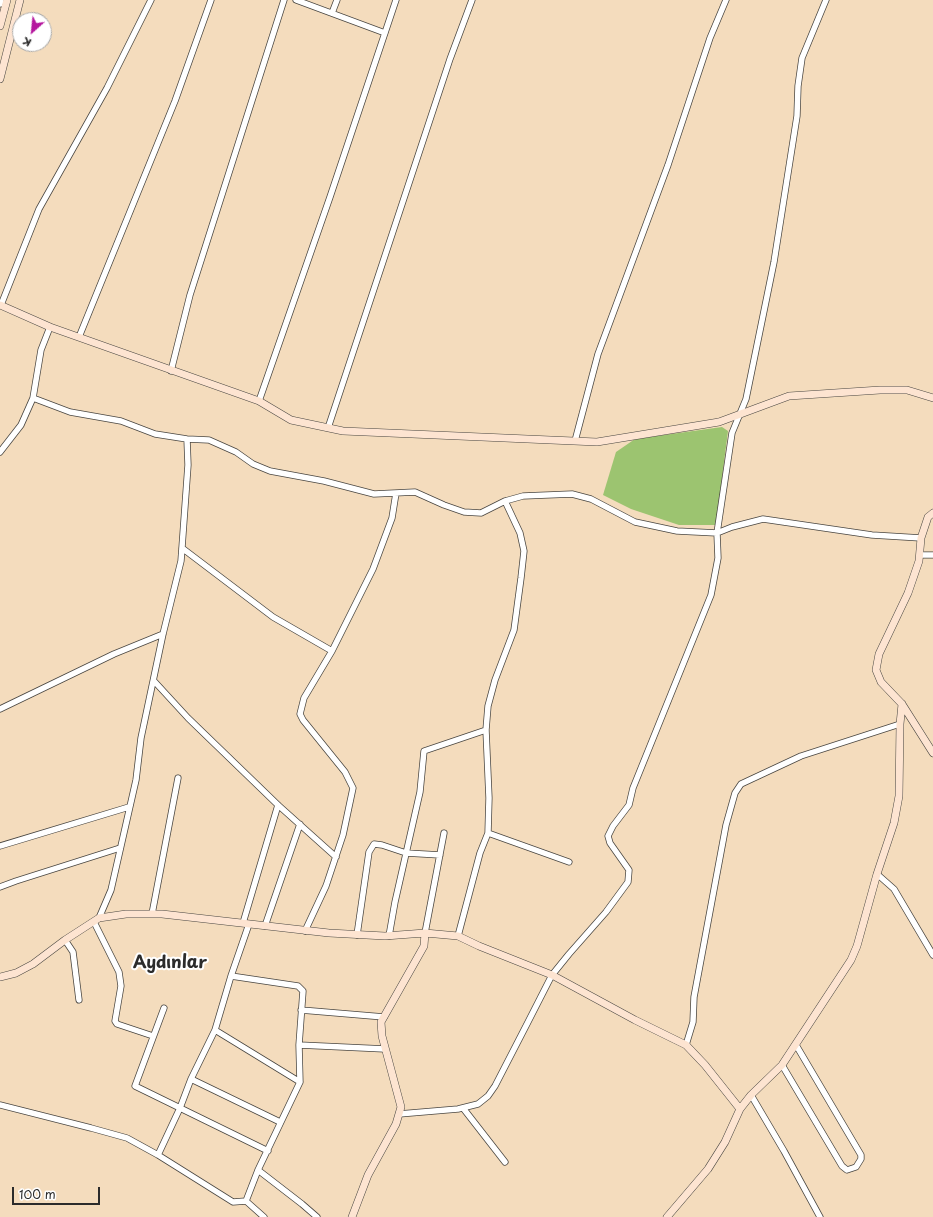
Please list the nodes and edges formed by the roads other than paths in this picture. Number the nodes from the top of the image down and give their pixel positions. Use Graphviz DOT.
graph roads {
  1 [pos="1,0"];
  2 [pos="7,0"];
  3 [pos="20,0"];
  4 [pos="151,0"];
  5 [pos="212,0"];
  6 [pos="284,0"];
  7 [pos="296,0"];
  8 [pos="337,0"];
  9 [pos="396,0"];
  10 [pos="472,0"];
  11 [pos="726,0"];
  12 [pos="826,0"];
  13 [pos="0,4"];
  14 [pos="332,13"];
  15 [pos="0,26"];
  16 [pos="385,33"];
  17 [pos="0,79"];
  18 [pos="0,305"];
  19 [pos="50,327"];
  20 [pos="79,337"];
  21 [pos="171,371"];
  22 [pos="933,397"];
  23 [pos="33,398"];
  24 [pos="259,400"];
  25 [pos="740,414"];
  26 [pos="328,428"];
  27 [pos="187,439"];
  28 [pos="575,441"];
  29 [pos="0,452"];
  30 [pos="396,494"];
  31 [pos="505,501"];
  32 [pos="933,513"];
  33 [pos="717,533"];
  34 [pos="921,538"];
  35 [pos="182,548"];
  36 [pos="920,554"];
  37 [pos="933,555"];
  38 [pos="163,634"];
  39 [pos="332,651"];
  40 [pos="154,681"];
  41 [pos="902,704"];
  42 [pos="0,709"];
  43 [pos="900,724"];
  44 [pos="486,730"];
  45 [pos="933,753"];
  46 [pos="178,778"];
  47 [pos="278,805"];
  48 [pos="129,807"];
  49 [pos="300,824"];
  50 [pos="488,833"];
  51 [pos="444,834"];
  52 [pos="0,846"];
  53 [pos="120,848"];
  54 [pos="406,853"];
  55 [pos="440,855"];
  56 [pos="336,856"];
  57 [pos="569,862"];
  58 [pos="877,874"];
  59 [pos="0,887"];
  60 [pos="152,914"];
  61 [pos="96,920"];
  62 [pos="246,924"];
  63 [pos="265,926"];
  64 [pos="305,931"];
  65 [pos="425,933"];
  66 [pos="357,934"];
  67 [pos="389,936"];
  68 [pos="458,936"];
  69 [pos="65,940"];
  70 [pos="933,955"];
  71 [pos="552,975"];
  72 [pos="231,976"];
  73 [pos="0,977"];
  74 [pos="79,1000"];
  75 [pos="164,1008"];
  76 [pos="301,1010"];
  77 [pos="384,1017"];
  78 [pos="216,1030"];
  79 [pos="153,1036"];
  80 [pos="299,1045"];
  81 [pos="686,1045"];
  82 [pos="796,1045"];
  83 [pos="386,1049"];
  84 [pos="782,1064"];
  85 [pos="191,1079"];
  86 [pos="300,1082"];
  87 [pos="751,1095"];
  88 [pos="0,1105"];
  89 [pos="180,1108"];
  90 [pos="463,1108"];
  91 [pos="740,1109"];
  92 [pos="398,1114"];
  93 [pos="280,1122"];
  94 [pos="268,1152"];
  95 [pos="158,1155"];
  96 [pos="505,1162"];
  97 [pos="258,1170"];
  98 [pos="246,1202"];
  99 [pos="264,1217"];
  100 [pos="317,1217"];
  101 [pos="352,1217"];
  102 [pos="667,1217"];
  103 [pos="820,1217"];
  1 -- 13 [label="street"];
  2 -- 15 [label="street"];
  3 -- 17 [label="street"];
  4 -- 18 [label="street"];
  5 -- 20 [label="street"];
  6 -- 21 [label="street"];
  7 -- 14 [label="street"];
  8 -- 14 [label="street"];
  9 -- 16 [label="street"];
  10 -- 26 [label="street"];
  11 -- 28 [label="street"];
  12 -- 25 [label="street"];
  14 -- 16 [label="street"];
  16 -- 24 [label="street"];
  18 -- 19 [label="street"];
  19 -- 20 [label="street"];
  19 -- 23 [label="street"];
  20 -- 21 [label="street"];
  21 -- 24 [label="street"];
  22 -- 25 [label="street"];
  23 -- 27 [label="street"];
  23 -- 29 [label="street"];
  24 -- 26 [label="street"];
  25 -- 28 [label="street"];
  25 -- 33 [label="street"];
  26 -- 28 [label="street"];
  27 -- 30 [label="street"];
  27 -- 35 [label="street"];
  30 -- 31 [label="street"];
  30 -- 39 [label="street"];
  31 -- 33 [label="street"];
  31 -- 44 [label="street"];
  32 -- 34 [label="street"];
  33 -- 34 [label="street"];
  33 -- 71 [label="street"];
  34 -- 36 [label="street"];
  35 -- 38 [label="street"];
  35 -- 39 [label="street"];
  36 -- 37 [label="street"];
  36 -- 41 [label="street"];
  38 -- 40 [label="street"];
  38 -- 42 [label="street"];
  39 -- 56 [label="street"];
  40 -- 47 [label="street"];
  40 -- 48 [label="street"];
  41 -- 43 [label="street"];
  41 -- 45 [label="street"];
  43 -- 58 [label="street"];
  43 -- 81 [label="street"];
  44 -- 50 [label="street"];
  44 -- 54 [label="street"];
  46 -- 60 [label="street"];
  47 -- 49 [label="street"];
  47 -- 62 [label="street"];
  48 -- 52 [label="street"];
  48 -- 53 [label="street"];
  49 -- 56 [label="street"];
  49 -- 63 [label="street"];
  50 -- 57 [label="street"];
  50 -- 68 [label="street"];
  51 -- 55 [label="street"];
  53 -- 59 [label="street"];
  53 -- 61 [label="street"];
  54 -- 55 [label="street"];
  54 -- 66 [label="street"];
  54 -- 67 [label="street"];
  55 -- 65 [label="street"];
  56 -- 64 [label="street"];
  58 -- 70 [label="street"];
  58 -- 82 [label="street"];
  60 -- 61 [label="street"];
  60 -- 62 [label="street"];
  61 -- 69 [label="street"];
  61 -- 79 [label="street"];
  62 -- 63 [label="street"];
  62 -- 72 [label="street"];
  63 -- 64 [label="street"];
  64 -- 66 [label="street"];
  65 -- 67 [label="street"];
  65 -- 68 [label="street"];
  65 -- 77 [label="street"];
  66 -- 67 [label="street"];
  68 -- 71 [label="street"];
  69 -- 73 [label="street"];
  69 -- 74 [label="street"];
  71 -- 81 [label="street"];
  71 -- 90 [label="street"];
  72 -- 76 [label="street"];
  72 -- 78 [label="street"];
  75 -- 79 [label="street"];
  76 -- 77 [label="street"];
  76 -- 80 [label="street"];
  77 -- 83 [label="street"];
  78 -- 85 [label="street"];
  78 -- 86 [label="street"];
  79 -- 89 [label="street"];
  80 -- 83 [label="street"];
  80 -- 86 [label="street"];
  81 -- 91 [label="street"];
  82 -- 84 [label="street"];
  82 -- 84 [label="street"];
  83 -- 92 [label="street"];
  84 -- 87 [label="street"];
  85 -- 89 [label="street"];
  85 -- 93 [label="street"];
  86 -- 93 [label="street"];
  87 -- 91 [label="street"];
  87 -- 103 [label="street"];
  88 -- 95 [label="street"];
  89 -- 94 [label="street"];
  89 -- 95 [label="street"];
  90 -- 92 [label="street"];
  90 -- 96 [label="street"];
  91 -- 102 [label="street"];
  92 -- 101 [label="street"];
  93 -- 94 [label="street"];
  94 -- 97 [label="street"];
  95 -- 98 [label="street"];
  97 -- 98 [label="street"];
  97 -- 100 [label="street"];
  98 -- 99 [label="street"];
}
